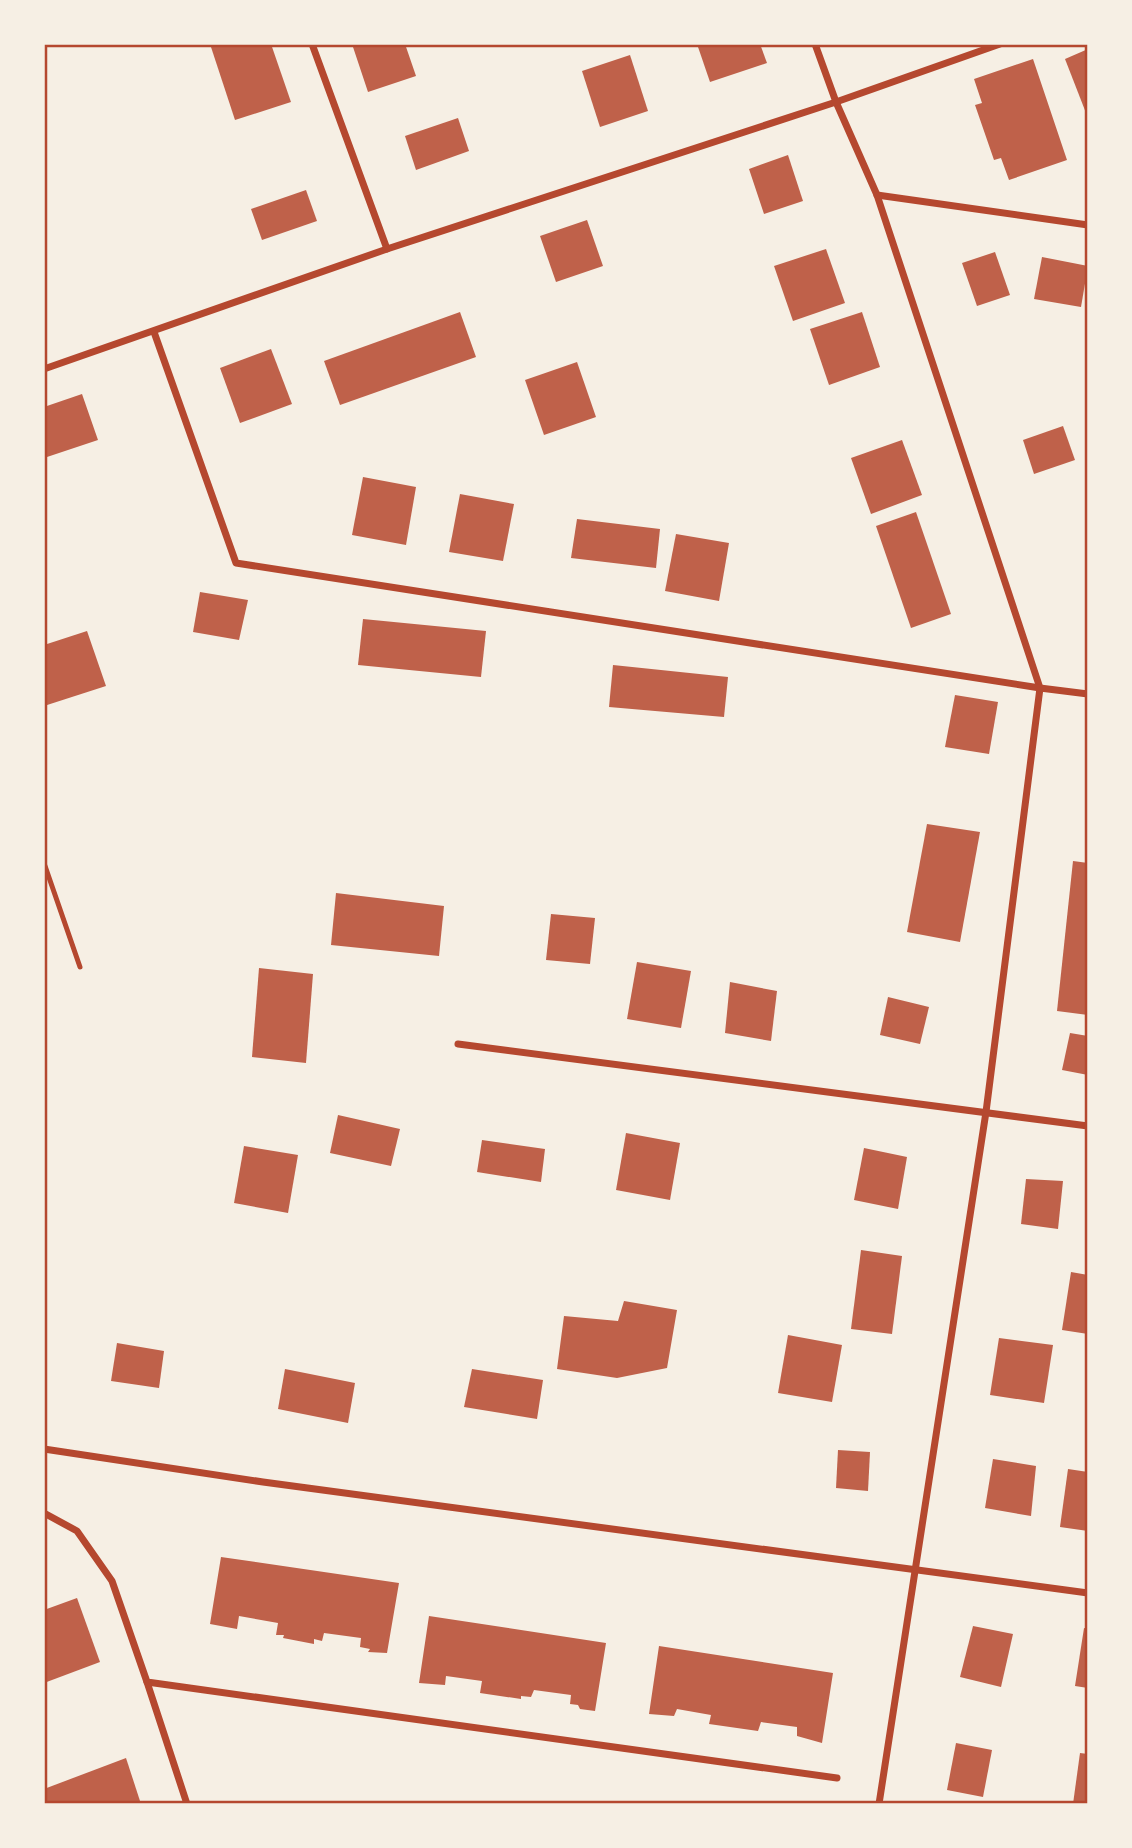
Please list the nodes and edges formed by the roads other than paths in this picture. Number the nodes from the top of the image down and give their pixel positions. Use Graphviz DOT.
graph roads {
  1 [pos="312,44"];
  2 [pos="815,44"];
  3 [pos="1000,44"];
  4 [pos="835,102"];
  5 [pos="877,195"];
  6 [pos="1088,225"];
  7 [pos="387,249"];
  8 [pos="155,332"];
  9 [pos="44,369"];
  10 [pos="1040,688"];
  11 [pos="1088,694"];
  12 [pos="44,863"];
  13 [pos="80,967"];
  14 [pos="458,1044"];
  15 [pos="986,1112"];
  16 [pos="1088,1126"];
  17 [pos="44,1449"];
  18 [pos="44,1513"];
  19 [pos="915,1570"];
  20 [pos="1088,1593"];
  21 [pos="147,1682"];
  22 [pos="837,1778"];
  23 [pos="187,1804"];
  24 [pos="879,1804"];
  1 -- 7 [label="street"];
  2 -- 4 [label="street"];
  3 -- 4 [label="street"];
  4 -- 5 [label="street"];
  4 -- 7 [label="street"];
  5 -- 6 [label="street"];
  5 -- 10 [label="street"];
  7 -- 8 [label="street"];
  8 -- 9 [label="street"];
  8 -- 10 [label="street"];
  10 -- 11 [label="street"];
  10 -- 15 [label="street"];
  12 -- 13 [label="lane"];
  14 -- 15 [label="street"];
  15 -- 16 [label="street"];
  15 -- 19 [label="street"];
  17 -- 19 [label="street"];
  18 -- 21 [label="street"];
  19 -- 20 [label="street"];
  19 -- 24 [label="street"];
  21 -- 22 [label="street"];
  21 -- 23 [label="street"];
}
